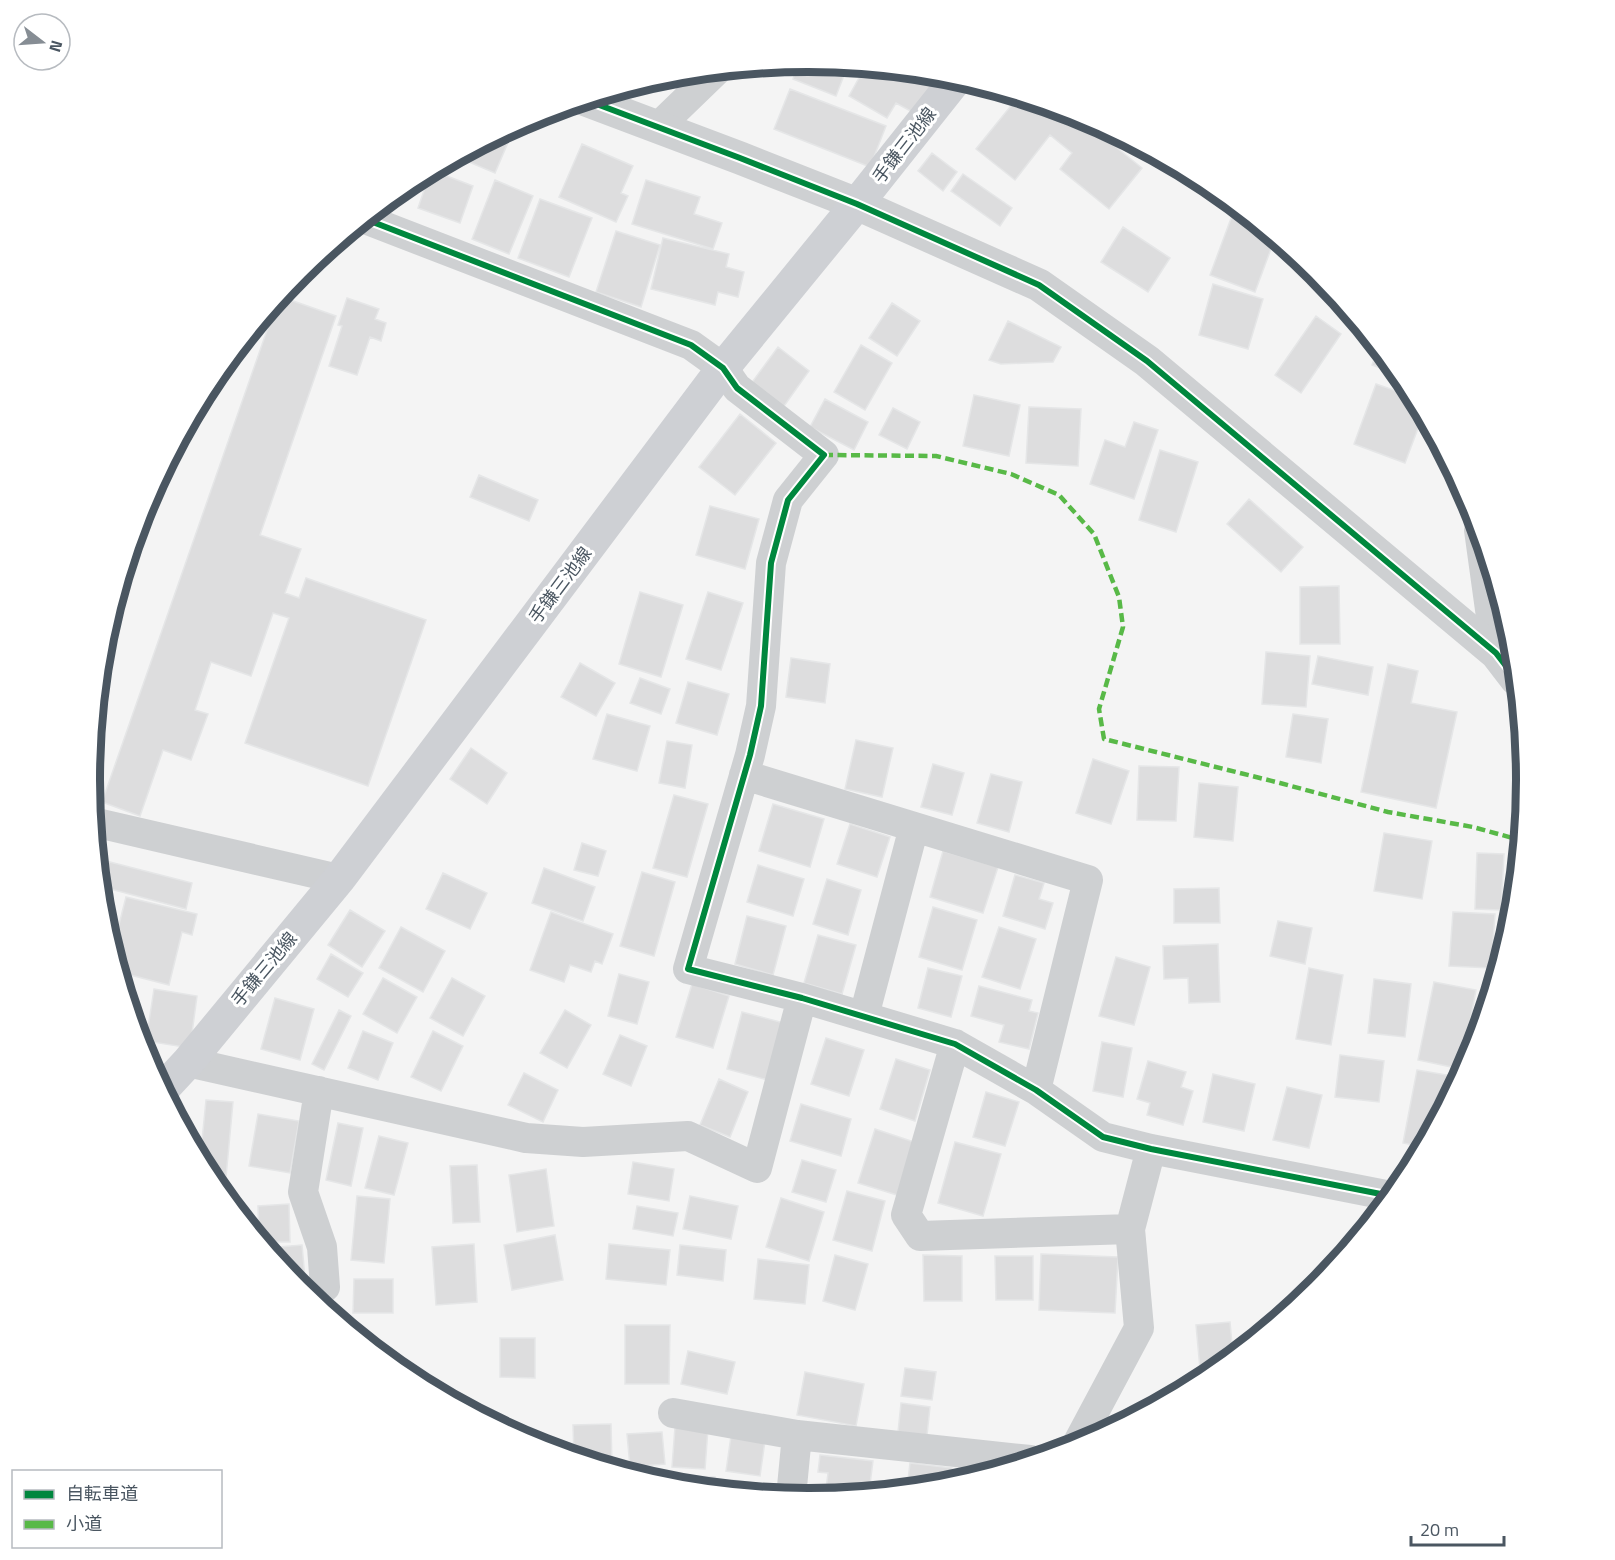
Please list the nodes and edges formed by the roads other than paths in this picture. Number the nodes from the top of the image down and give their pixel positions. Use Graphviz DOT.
graph roads {
  1 [pos="706,80"];
  2 [pos="950,87"];
  3 [pos="598,104"];
  4 [pos="658,127"];
  5 [pos="857,204"];
  6 [pos="371,222"];
  7 [pos="723,368"];
  8 [pos="1486,579"];
  9 [pos="1496,653"];
  10 [pos="1506,665"];
  11 [pos="744,775"];
  12 [pos="101,824"];
  13 [pos="914,827"];
  14 [pos="339,879"];
  15 [pos="802,998"];
  16 [pos="864,1016"];
  17 [pos="955,1044"];
  18 [pos="188,1062"];
  19 [pos="168,1083"];
  20 [pos="1036,1090"];
  21 [pos="319,1091"];
  22 [pos="1151,1149"];
  23 [pos="1381,1194"];
  24 [pos="1130,1229"];
  25 [pos="325,1287"];
  26 [pos="673,1413"];
  27 [pos="1087,1430"];
  28 [pos="797,1436"];
  29 [pos="1010,1458"];
  30 [pos="792,1487"];
  1 -- 4 [label="street"];
  2 -- 5 [label="main road, 手鎌三池線"];
  3 -- 4 [label="street"];
  4 -- 5 [label="street"];
  5 -- 7 [label="main road, 手鎌三池線"];
  5 -- 9 [label="street"];
  6 -- 7 [label="street"];
  7 -- 11 [label="street"];
  7 -- 14 [label="main road, 手鎌三池線"];
  8 -- 9 [label="street"];
  9 -- 10 [label="street"];
  11 -- 13 [label="street"];
  11 -- 15 [label="street"];
  12 -- 14 [label="street"];
  13 -- 16 [label="street"];
  13 -- 20 [label="street"];
  14 -- 18 [label="main road, 手鎌三池線"];
  15 -- 16 [label="street"];
  15 -- 21 [label="street"];
  16 -- 17 [label="street"];
  17 -- 20 [label="street"];
  17 -- 24 [label="street"];
  18 -- 19 [label="main road, 手鎌三池線"];
  18 -- 21 [label="street"];
  20 -- 22 [label="street"];
  21 -- 25 [label="street"];
  22 -- 23 [label="street"];
  22 -- 24 [label="street"];
  24 -- 27 [label="street"];
  26 -- 28 [label="street"];
  28 -- 29 [label="street"];
  28 -- 30 [label="street"];
}
